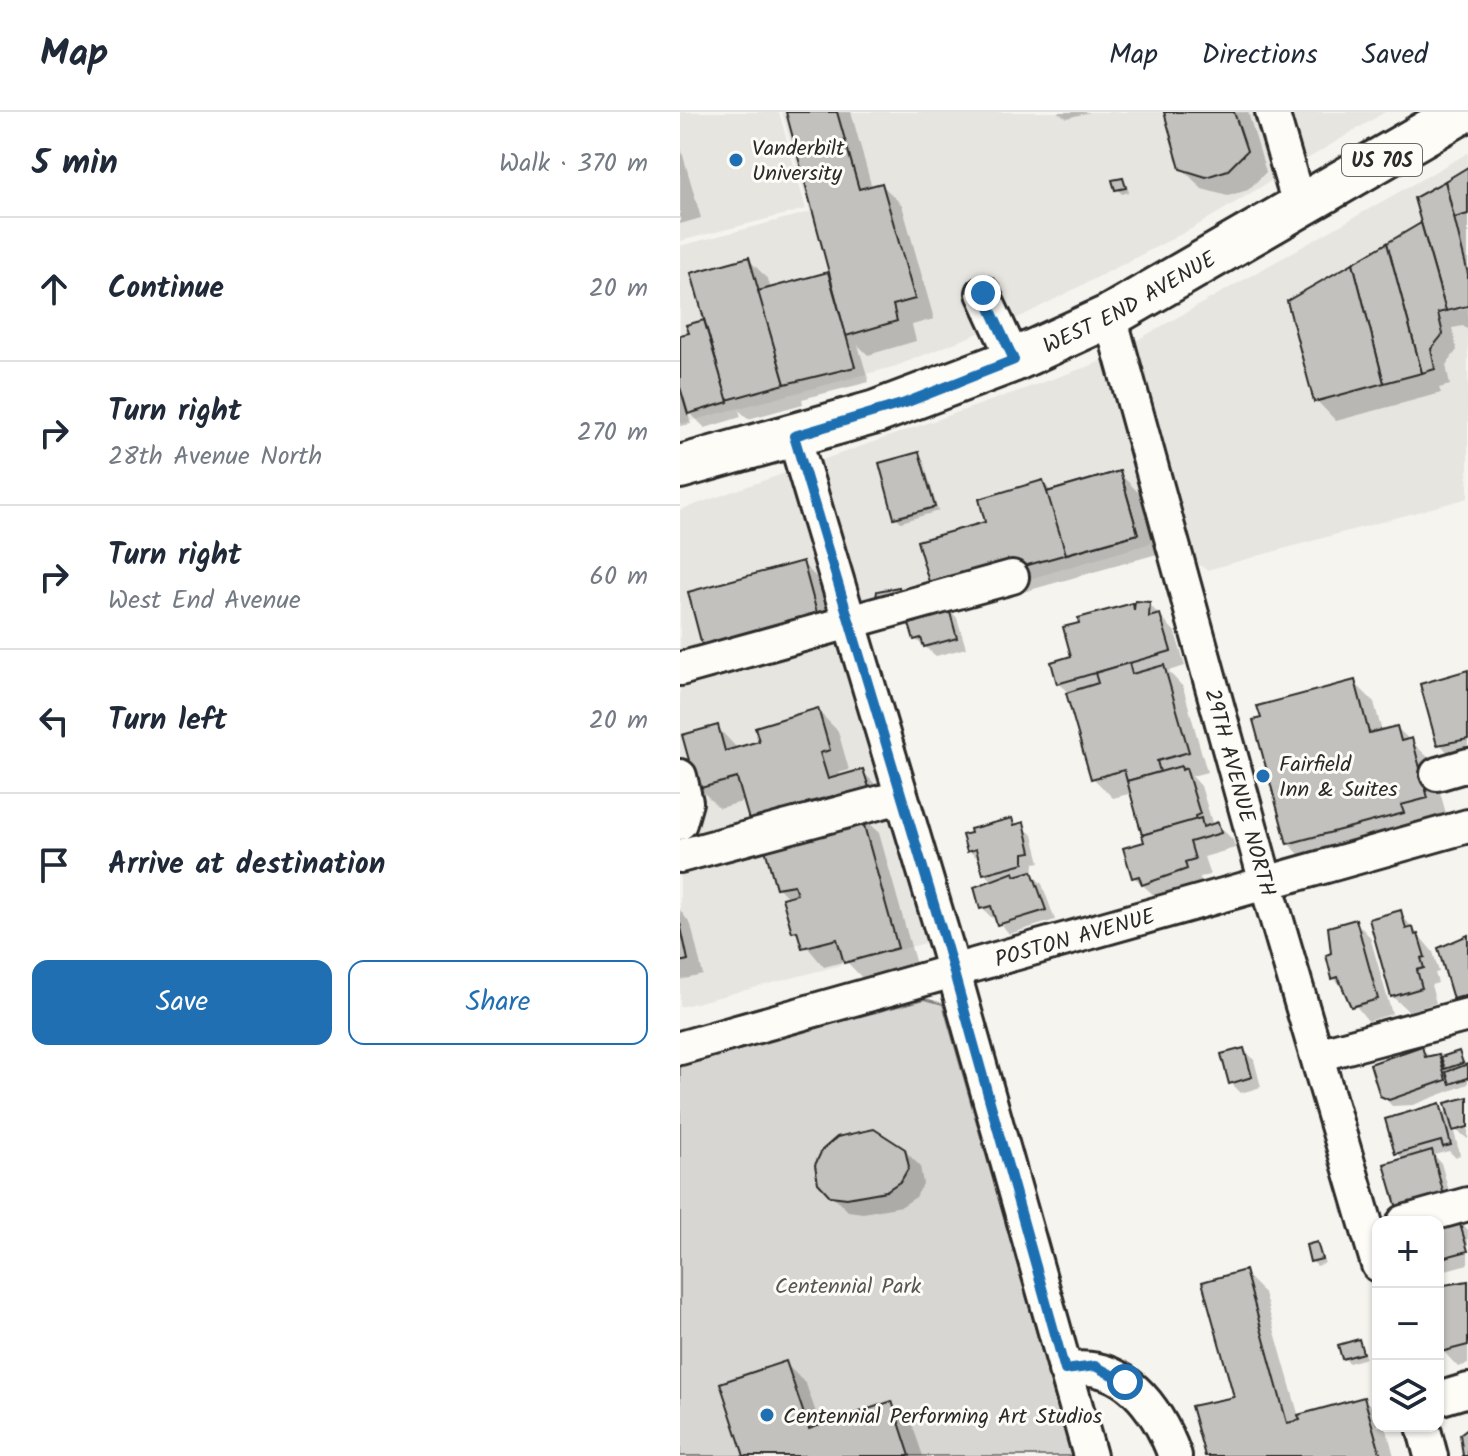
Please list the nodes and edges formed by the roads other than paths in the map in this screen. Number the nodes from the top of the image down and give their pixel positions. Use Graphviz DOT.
graph roads {
  1 [pos="1272,112"];
  2 [pos="1462,112"];
  3 [pos="1412,126"];
  4 [pos="1300,208"];
  5 [pos="983,293"];
  6 [pos="1110,316"];
  7 [pos="1014,360"];
  8 [pos="794,436"];
  9 [pos="680,467"];
  10 [pos="1012,577"];
  11 [pos="848,622"];
  12 [pos="680,669"];
  13 [pos="1468,765"];
  14 [pos="1437,774"];
  15 [pos="680,776"];
  16 [pos="900,797"];
  17 [pos="680,823"];
  18 [pos="1468,826"];
  19 [pos="680,856"];
  20 [pos="1266,883"];
  21 [pos="952,971"];
  22 [pos="1468,1015"];
  23 [pos="680,1048"];
  24 [pos="1317,1055"];
  25 [pos="1468,1204"];
  26 [pos="1425,1216"];
  27 [pos="1372,1228"];
  28 [pos="1065,1370"];
  29 [pos="1468,1390"];
  30 [pos="1444,1397"];
  31 [pos="1425,1432"];
  32 [pos="1090,1456"];
  33 [pos="1175,1456"];
  34 [pos="1431,1456"];
  1 -- 4 [label="street"];
  2 -- 3 [label="main road, WEST END AVENUE / US 70S"];
  3 -- 4 [label="main road, WEST END AVENUE / US 70S"];
  4 -- 6 [label="main road, WEST END AVENUE / US 70S"];
  5 -- 7 [label="street"];
  6 -- 7 [label="main road, WEST END AVENUE / US 70S"];
  6 -- 20 [label="street, 29TH AVENUE NORTH"];
  7 -- 8 [label="main road, WEST END AVENUE / US 70S"];
  8 -- 9 [label="main road, WEST END AVENUE / US 70S"];
  8 -- 11 [label="street"];
  10 -- 11 [label="street"];
  11 -- 12 [label="street"];
  11 -- 16 [label="street"];
  13 -- 14 [label="street"];
  15 -- 17 [label="street"];
  16 -- 19 [label="street"];
  16 -- 21 [label="street"];
  18 -- 20 [label="street, POSTON AVENUE"];
  20 -- 21 [label="street, POSTON AVENUE"];
  20 -- 24 [label="street, 29TH AVENUE NORTH"];
  21 -- 23 [label="street, POSTON AVENUE"];
  21 -- 28 [label="street"];
  22 -- 24 [label="street"];
  24 -- 27 [label="street, 29TH AVENUE NORTH"];
  25 -- 26 [label="street"];
  28 -- 32 [label="street"];
  28 -- 33 [label="street"];
  29 -- 30 [label="street"];
  31 -- 34 [label="street"];
}
